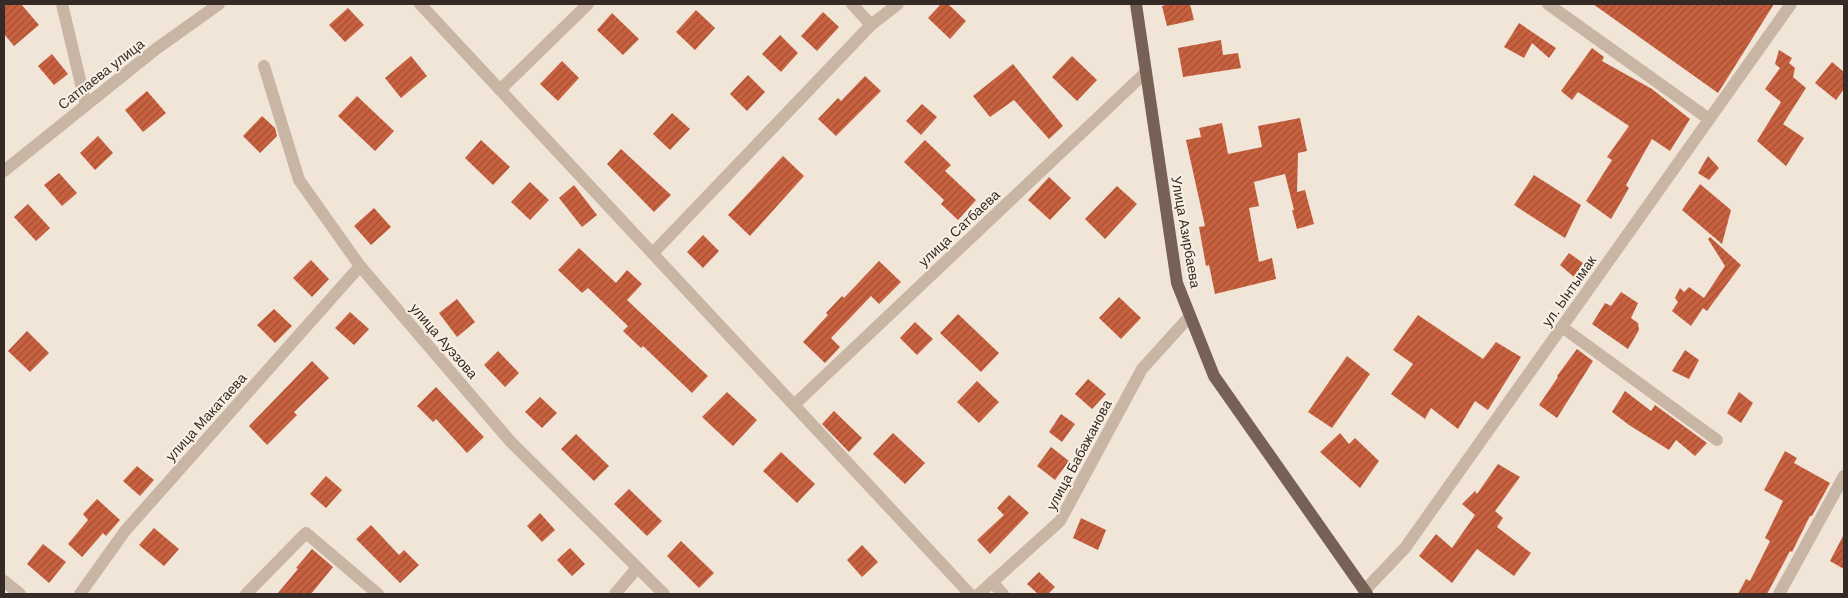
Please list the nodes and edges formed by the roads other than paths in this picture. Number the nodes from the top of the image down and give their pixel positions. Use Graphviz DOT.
graph roads {
  1 [pos="62,4"];
  2 [pos="219,4"];
  3 [pos="420,4"];
  4 [pos="588,4"];
  5 [pos="852,4"];
  6 [pos="898,4"];
  7 [pos="1136,4"];
  8 [pos="1548,4"];
  9 [pos="1791,4"];
  10 [pos="871,25"];
  11 [pos="264,66"];
  12 [pos="1145,73"];
  13 [pos="500,90"];
  14 [pos="86,105"];
  15 [pos="1709,119"];
  16 [pos="4,171"];
  17 [pos="653,253"];
  18 [pos="360,266"];
  19 [pos="1190,316"];
  20 [pos="1562,327"];
  21 [pos="794,405"];
  22 [pos="1717,440"];
  23 [pos="1844,476"];
  24 [pos="637,568"];
  25 [pos="4,582"];
  26 [pos="992,582"];
  27 [pos="1365,592"];
  28 [pos="20,594"];
  29 [pos="80,594"];
  30 [pos="246,594"];
  31 [pos="378,594"];
  32 [pos="615,594"];
  33 [pos="664,594"];
  34 [pos="970,594"];
  35 [pos="979,594"];
  36 [pos="1003,594"];
  37 [pos="1779,594"];
  1 -- 14 [label="street"];
  2 -- 14 [label="street, Сатпаева улица"];
  3 -- 13 [label="street"];
  4 -- 13 [label="street"];
  5 -- 10 [label="street"];
  6 -- 10 [label="street"];
  7 -- 12 [label="main road, Улица Азирбаева"];
  8 -- 15 [label="street"];
  9 -- 15 [label="street, ул. Ынтымак"];
  10 -- 17 [label="street"];
  11 -- 18 [label="street, улица Ауэзова"];
  12 -- 19 [label="main road, Улица Азирбаева"];
  12 -- 21 [label="street, улица Сатбаева"];
  13 -- 17 [label="street"];
  14 -- 16 [label="street, Сатпаева улица"];
  15 -- 20 [label="street, ул. Ынтымак"];
  17 -- 21 [label="street"];
  18 -- 24 [label="street, улица Ауэзова"];
  18 -- 29 [label="street, улица Макатаева"];
  19 -- 26 [label="street, улица Бабажанова"];
  19 -- 27 [label="main road, Улица Азирбаева"];
  20 -- 22 [label="street"];
  20 -- 27 [label="street, ул. Ынтымак"];
  21 -- 34 [label="street"];
  23 -- 37 [label="street"];
  24 -- 32 [label="street"];
  24 -- 33 [label="street, улица Ауэзова"];
  25 -- 28 [label="street"];
  26 -- 35 [label="street, улица Бабажанова"];
  26 -- 36 [label="street"];
  30 -- 31 [label="street"];
}
